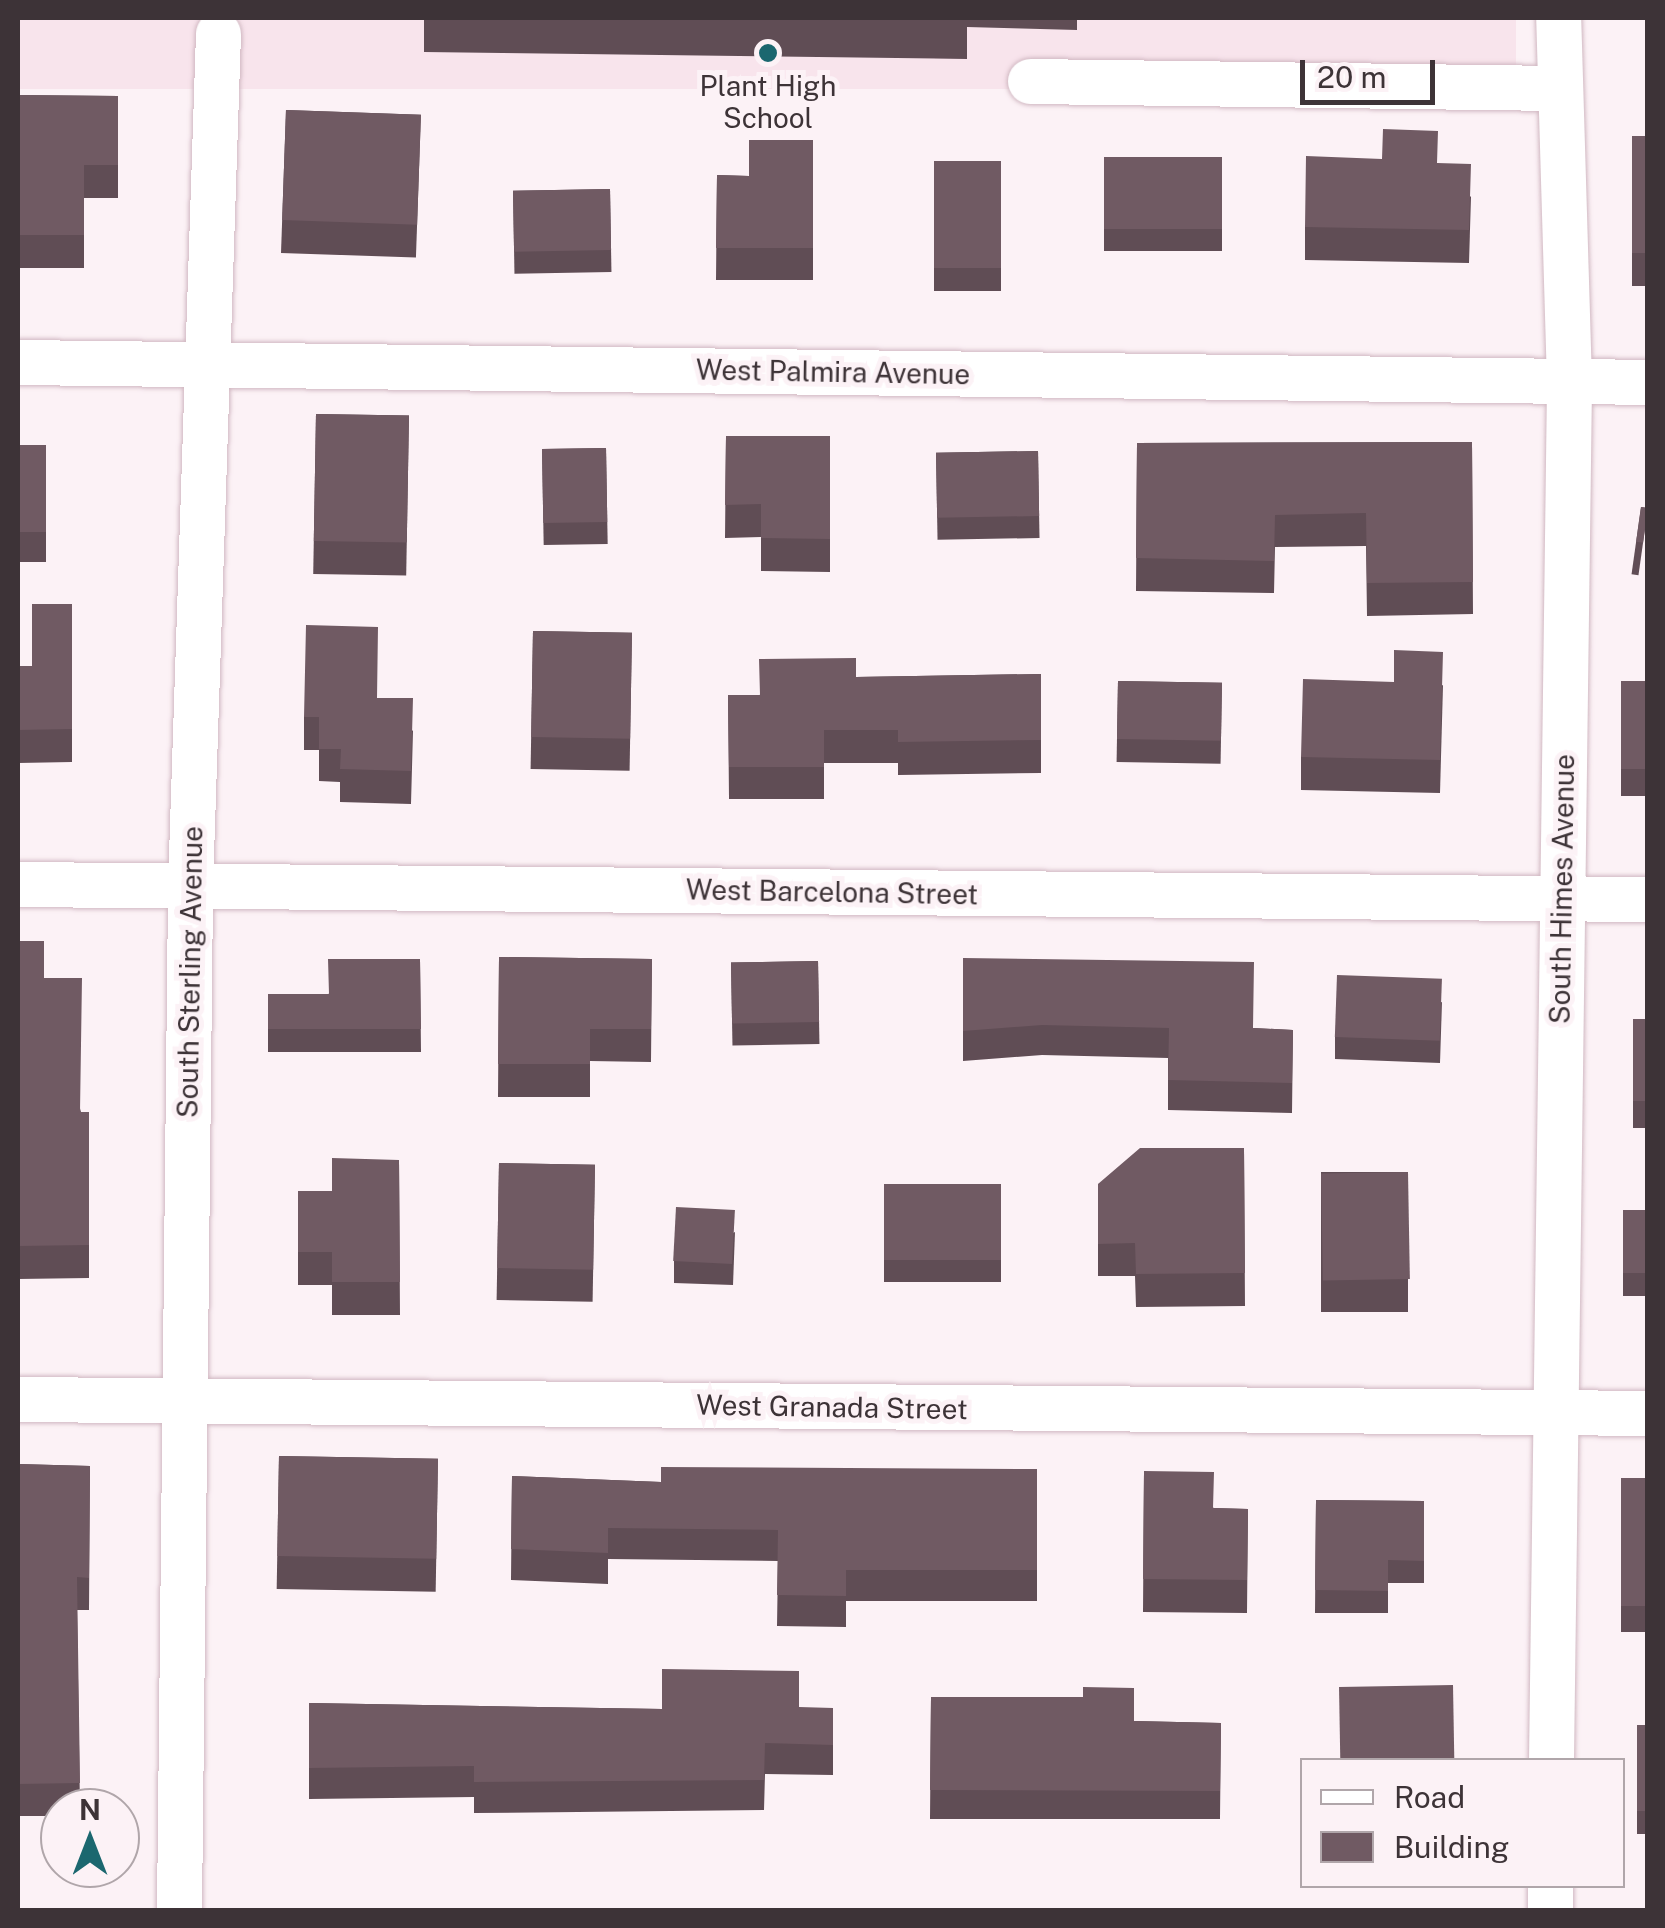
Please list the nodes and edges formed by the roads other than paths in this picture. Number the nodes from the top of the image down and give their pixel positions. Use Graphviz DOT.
graph roads {
  1 [pos="1558,18"];
  2 [pos="218,33"];
  3 [pos="1030,81"];
  4 [pos="1560,88"];
  5 [pos="18,362"];
  6 [pos="206,363"];
  7 [pos="1569,382"];
  8 [pos="1648,382"];
  9 [pos="18,884"];
  10 [pos="190,886"];
  11 [pos="1562,898"];
  12 [pos="1648,899"];
  13 [pos="18,1399"];
  14 [pos="184,1401"];
  15 [pos="1648,1413"];
  16 [pos="1556,1414"];
  17 [pos="1552,1758"];
  18 [pos="179,1910"];
  1 -- 4 [label="street, South Himes Avenue"];
  2 -- 6 [label="street, South Sterling Avenue"];
  3 -- 4 [label="street"];
  4 -- 7 [label="street, South Himes Avenue"];
  5 -- 6 [label="street, West Palmira Avenue"];
  6 -- 7 [label="street, West Palmira Avenue"];
  6 -- 10 [label="street, South Sterling Avenue"];
  7 -- 8 [label="street, West Palmira Avenue"];
  7 -- 11 [label="street, South Himes Avenue"];
  9 -- 10 [label="street, West Barcelona Street"];
  10 -- 11 [label="street, West Barcelona Street"];
  10 -- 14 [label="street, South Sterling Avenue"];
  11 -- 12 [label="street, West Barcelona Street"];
  11 -- 16 [label="street, South Himes Avenue"];
  13 -- 14 [label="street, West Granada Street"];
  14 -- 16 [label="street, West Granada Street"];
  14 -- 18 [label="street, South Sterling Avenue"];
  15 -- 16 [label="street, West Granada Street"];
  16 -- 17 [label="street, South Himes Avenue"];
}
